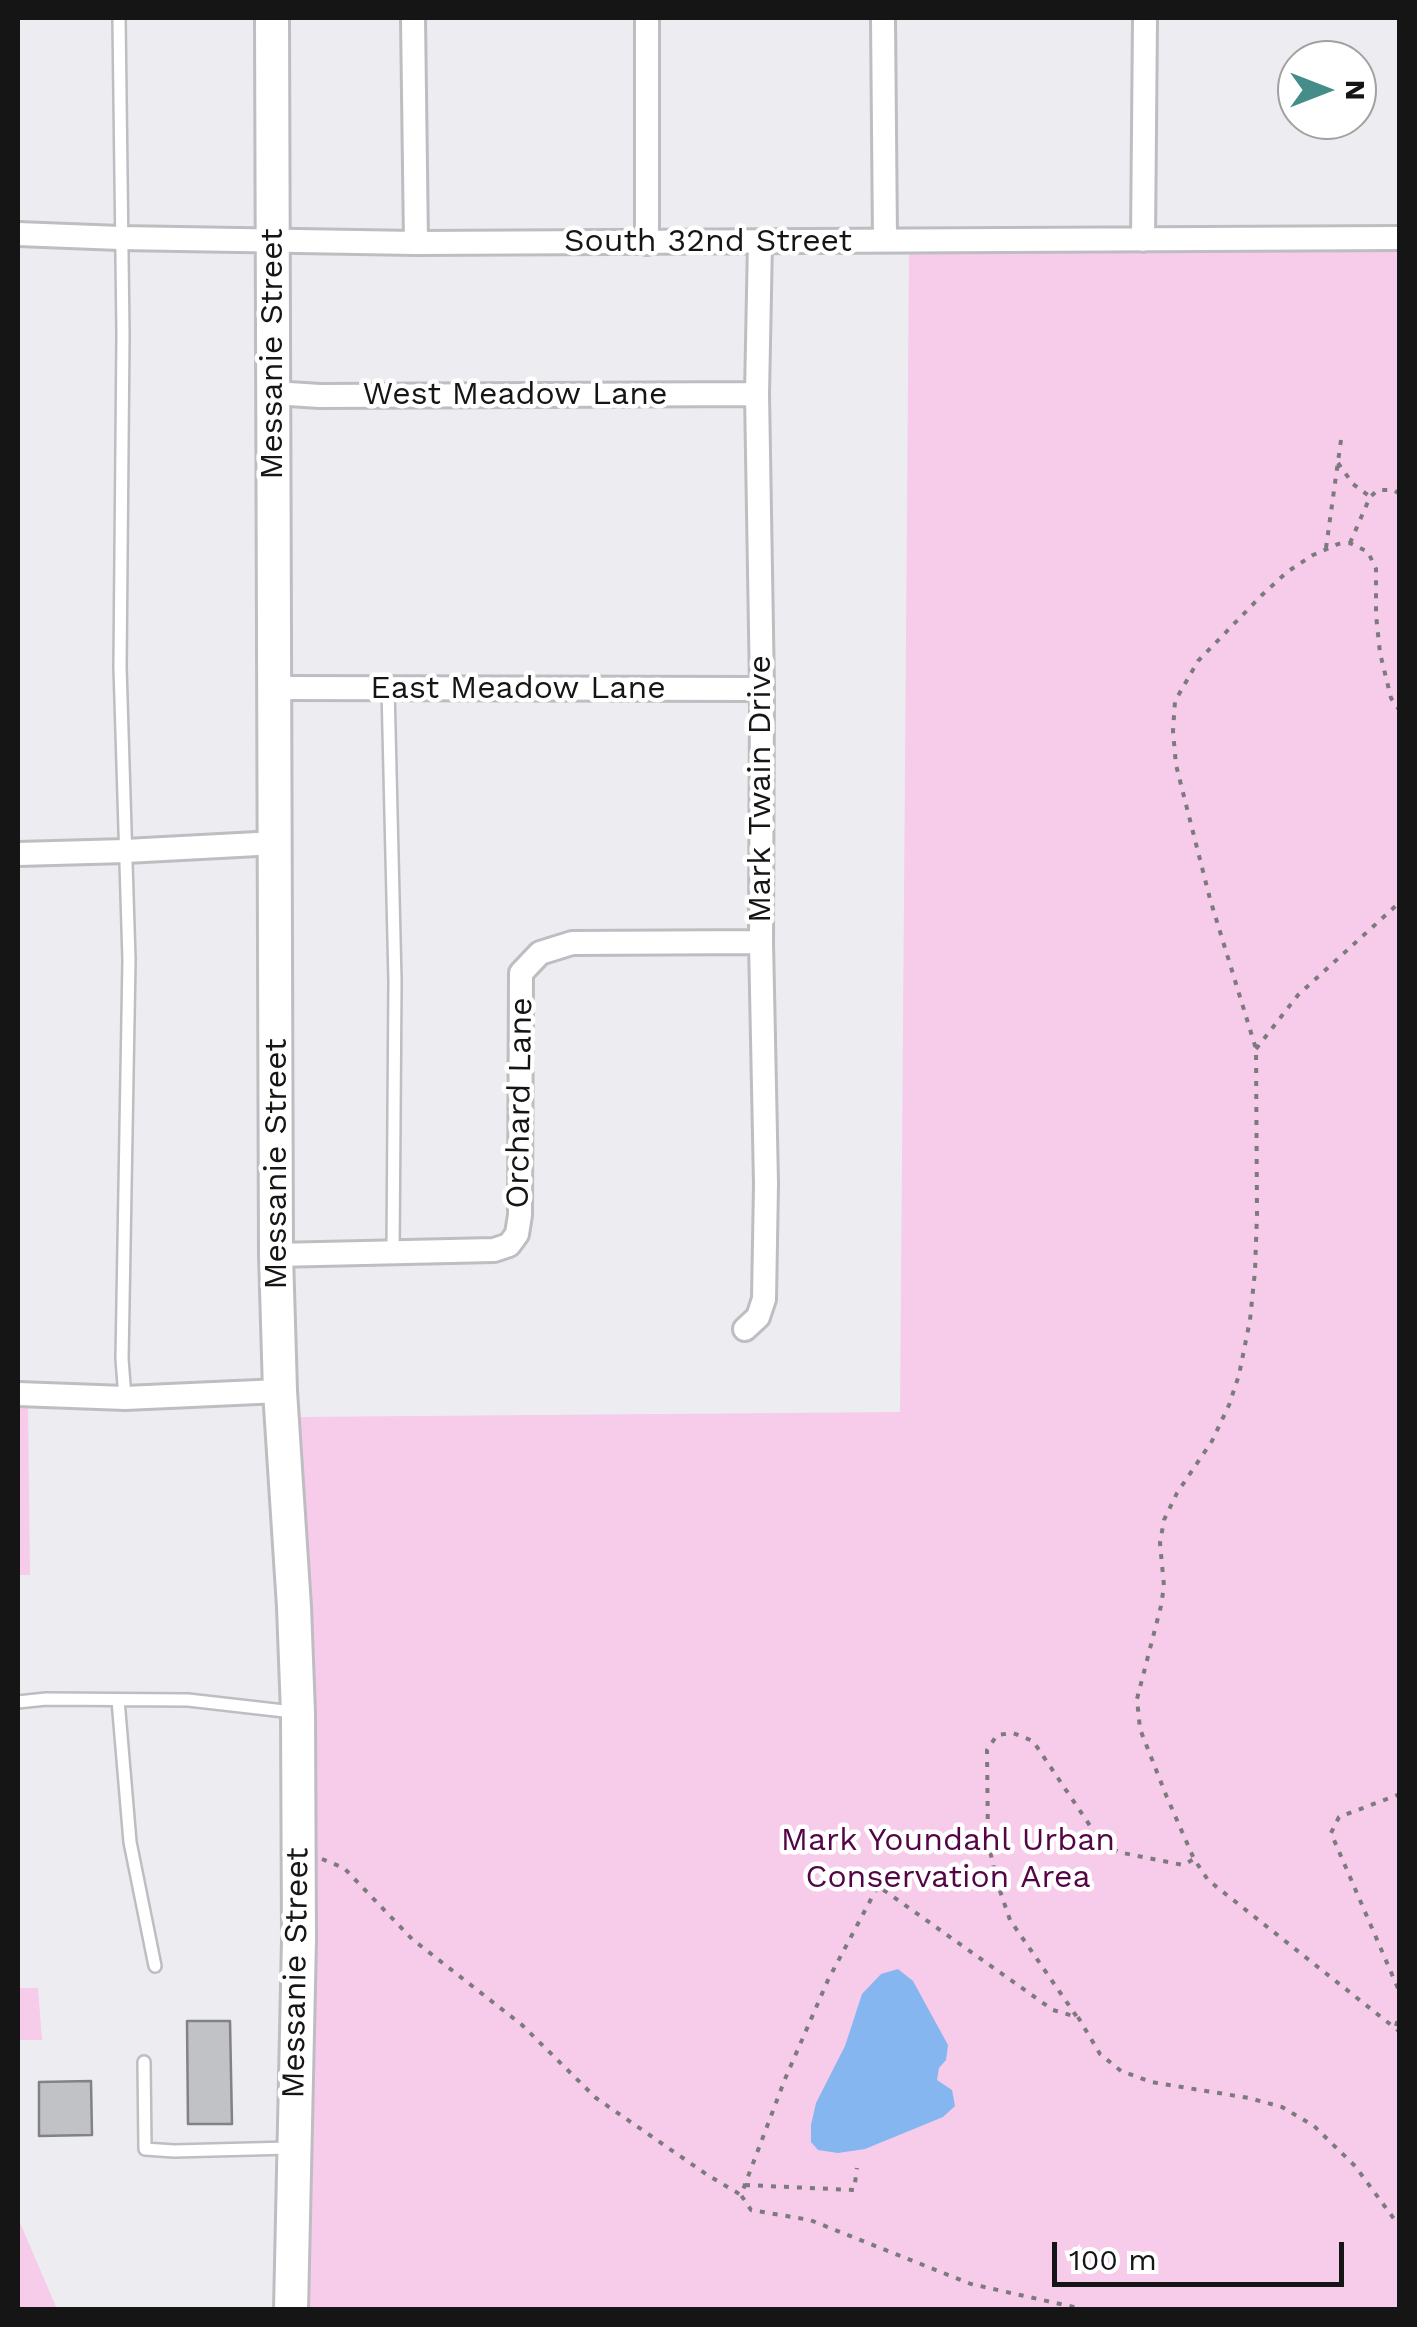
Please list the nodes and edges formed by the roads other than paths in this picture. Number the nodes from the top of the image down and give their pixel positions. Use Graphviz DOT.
graph roads {
  1 [pos="119,18"];
  2 [pos="272,18"];
  3 [pos="413,18"];
  4 [pos="647,18"];
  5 [pos="884,18"];
  6 [pos="1145,18"];
  7 [pos="18,234"];
  8 [pos="120,238"];
  9 [pos="1400,238"];
  10 [pos="272,240"];
  11 [pos="885,240"];
  12 [pos="1143,240"];
  13 [pos="760,242"];
  14 [pos="416,243"];
  15 [pos="646,243"];
  16 [pos="273,393"];
  17 [pos="756,394"];
  18 [pos="275,688"];
  19 [pos="388,688"];
  20 [pos="762,689"];
  21 [pos="276,843"];
  22 [pos="126,851"];
  23 [pos="18,854"];
  24 [pos="761,942"];
  25 [pos="392,1251"];
  26 [pos="276,1255"];
  27 [pos="745,1328"];
  28 [pos="280,1391"];
  29 [pos="18,1394"];
  30 [pos="124,1398"];
  31 [pos="118,1700"];
  32 [pos="18,1702"];
  33 [pos="298,1713"];
  34 [pos="156,1966"];
  35 [pos="144,2062"];
  36 [pos="294,2148"];
  37 [pos="291,2310"];
  1 -- 8 [label="lane"];
  2 -- 10 [label="street, Messanie Street"];
  3 -- 14 [label="street"];
  4 -- 15 [label="street"];
  5 -- 11 [label="street"];
  6 -- 12 [label="street"];
  7 -- 8 [label="street, South 32nd Street"];
  8 -- 10 [label="street, South 32nd Street"];
  8 -- 22 [label="lane"];
  9 -- 12 [label="street, South 32nd Street"];
  10 -- 14 [label="street, South 32nd Street"];
  10 -- 16 [label="street, Messanie Street"];
  11 -- 12 [label="street, South 32nd Street"];
  11 -- 13 [label="street, South 32nd Street"];
  13 -- 15 [label="street, South 32nd Street"];
  13 -- 17 [label="street, Mark Twain Drive"];
  14 -- 15 [label="street, South 32nd Street"];
  16 -- 17 [label="street, West Meadow Lane"];
  16 -- 18 [label="street, Messanie Street"];
  17 -- 20 [label="street, Mark Twain Drive"];
  18 -- 19 [label="street, East Meadow Lane"];
  18 -- 21 [label="street, Messanie Street"];
  19 -- 20 [label="street, East Meadow Lane"];
  19 -- 25 [label="lane"];
  20 -- 24 [label="street, Mark Twain Drive"];
  21 -- 22 [label="street"];
  21 -- 26 [label="street, Messanie Street"];
  22 -- 23 [label="street"];
  22 -- 30 [label="lane"];
  24 -- 25 [label="street, Orchard Lane"];
  24 -- 27 [label="street, Mark Twain Drive"];
  25 -- 26 [label="street, Orchard Lane"];
  26 -- 28 [label="street, Messanie Street"];
  28 -- 30 [label="street"];
  28 -- 33 [label="street, Messanie Street"];
  29 -- 30 [label="street"];
  31 -- 32 [label="lane"];
  31 -- 33 [label="lane"];
  31 -- 34 [label="lane"];
  33 -- 36 [label="street, Messanie Street"];
  35 -- 36 [label="lane"];
  36 -- 37 [label="street, Messanie Street"];
}
